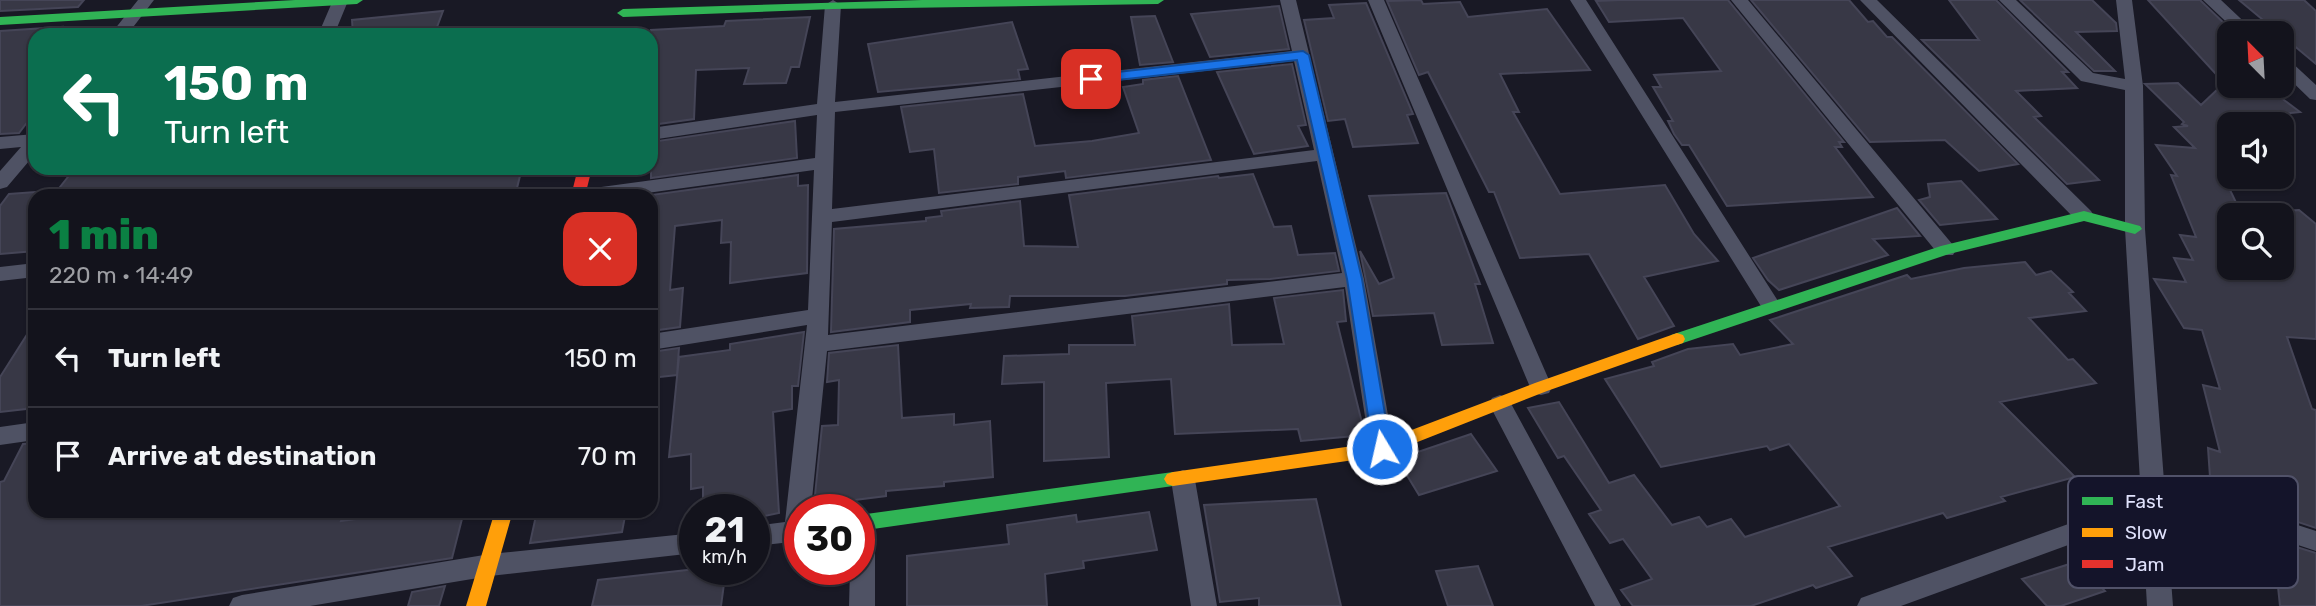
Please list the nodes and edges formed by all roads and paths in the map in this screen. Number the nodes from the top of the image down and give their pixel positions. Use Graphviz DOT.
graph roads {
  1 [pos="356,0"];
  2 [pos="1158,0"];
  3 [pos="1288,0"];
  4 [pos="1376,0"];
  5 [pos="1578,0"];
  6 [pos="1740,0"];
  7 [pos="1868,0"];
  8 [pos="2007,0"];
  9 [pos="2124,0"];
  10 [pos="2211,0"];
  11 [pos="340,1"];
  12 [pos="1099,1"];
  13 [pos="941,3"];
  14 [pos="833,5"];
  15 [pos="140,6"];
  16 [pos="624,7"];
  17 [pos="0,21"];
  18 [pos="2235,21"];
  19 [pos="123,28"];
  20 [pos="329,28"];
  21 [pos="619,28"];
  22 [pos="1303,55"];
  23 [pos="2294,74"];
  24 [pos="2134,86"];
  25 [pos="2316,95"];
  26 [pos="826,108"];
  27 [pos="658,133"];
  28 [pos="28,141"];
  29 [pos="0,143"];
  30 [pos="28,149"];
  31 [pos="1326,154"];
  32 [pos="824,163"];
  33 [pos="0,183"];
  34 [pos="631,189"];
  35 [pos="824,216"];
  36 [pos="2084,216"];
  37 [pos="2135,229"];
  38 [pos="1946,250"];
  39 [pos="28,271"];
  40 [pos="0,274"];
  41 [pos="1354,279"];
  42 [pos="1771,306"];
  43 [pos="818,316"];
  44 [pos="658,341"];
  45 [pos="817,344"];
  46 [pos="1541,387"];
  47 [pos="1500,404"];
  48 [pos="28,432"];
  49 [pos="0,436"];
  50 [pos="1382,449"];
  51 [pos="2152,476"];
  52 [pos="1183,480"];
  53 [pos="802,494"];
  54 [pos="502,518"];
  55 [pos="875,521"];
  56 [pos="2068,529"];
  57 [pos="2298,536"];
  58 [pos="2316,541"];
  59 [pos="679,545"];
  60 [pos="490,565"];
  61 [pos="862,585"];
  62 [pos="2159,588"];
  63 [pos="242,606"];
  64 [pos="476,606"];
  65 [pos="862,606"];
  66 [pos="1204,606"];
  67 [pos="1608,606"];
  68 [pos="1870,606"];
  69 [pos="2160,606"];
  1 -- 11 [label="street"];
  2 -- 12 [label="street"];
  3 -- 22 [label="street"];
  4 -- 46 [label="street"];
  5 -- 42 [label="street"];
  6 -- 38 [label="street"];
  7 -- 36 [label="street"];
  8 -- 24 [label="street"];
  9 -- 24 [label="street"];
  10 -- 18 [label="street"];
  11 -- 15 [label="street"];
  11 -- 20 [label="street"];
  12 -- 13 [label="street"];
  13 -- 14 [label="street"];
  14 -- 16 [label="street"];
  14 -- 26 [label="street"];
  15 -- 17 [label="street"];
  15 -- 19 [label="street"];
  16 -- 21 [label="street"];
  22 -- 26 [label="street"];
  22 -- 31 [label="street"];
  23 -- 25 [label="street"];
  24 -- 37 [label="street"];
  26 -- 27 [label="street"];
  26 -- 32 [label="street"];
  28 -- 29 [label="street"];
  30 -- 33 [label="street"];
  31 -- 35 [label="street"];
  31 -- 41 [label="street"];
  32 -- 34 [label="street"];
  32 -- 35 [label="street"];
  35 -- 43 [label="street"];
  36 -- 37 [label="street"];
  36 -- 38 [label="street"];
  37 -- 51 [label="street"];
  38 -- 42 [label="street"];
  39 -- 40 [label="street"];
  41 -- 45 [label="street"];
  41 -- 50 [label="street"];
  42 -- 46 [label="street"];
  43 -- 44 [label="street"];
  43 -- 45 [label="street"];
  45 -- 53 [label="street"];
  46 -- 47 [label="street"];
  47 -- 50 [label="street"];
  47 -- 67 [label="street"];
  48 -- 49 [label="street"];
  50 -- 52 [label="street"];
  52 -- 55 [label="street"];
  52 -- 66 [label="street"];
  54 -- 60 [label="street"];
  56 -- 68 [label="street"];
  57 -- 58 [label="street"];
  59 -- 60 [label="street"];
  60 -- 63 [label="street"];
  60 -- 64 [label="street"];
  61 -- 65 [label="street"];
  62 -- 69 [label="street"];
}
